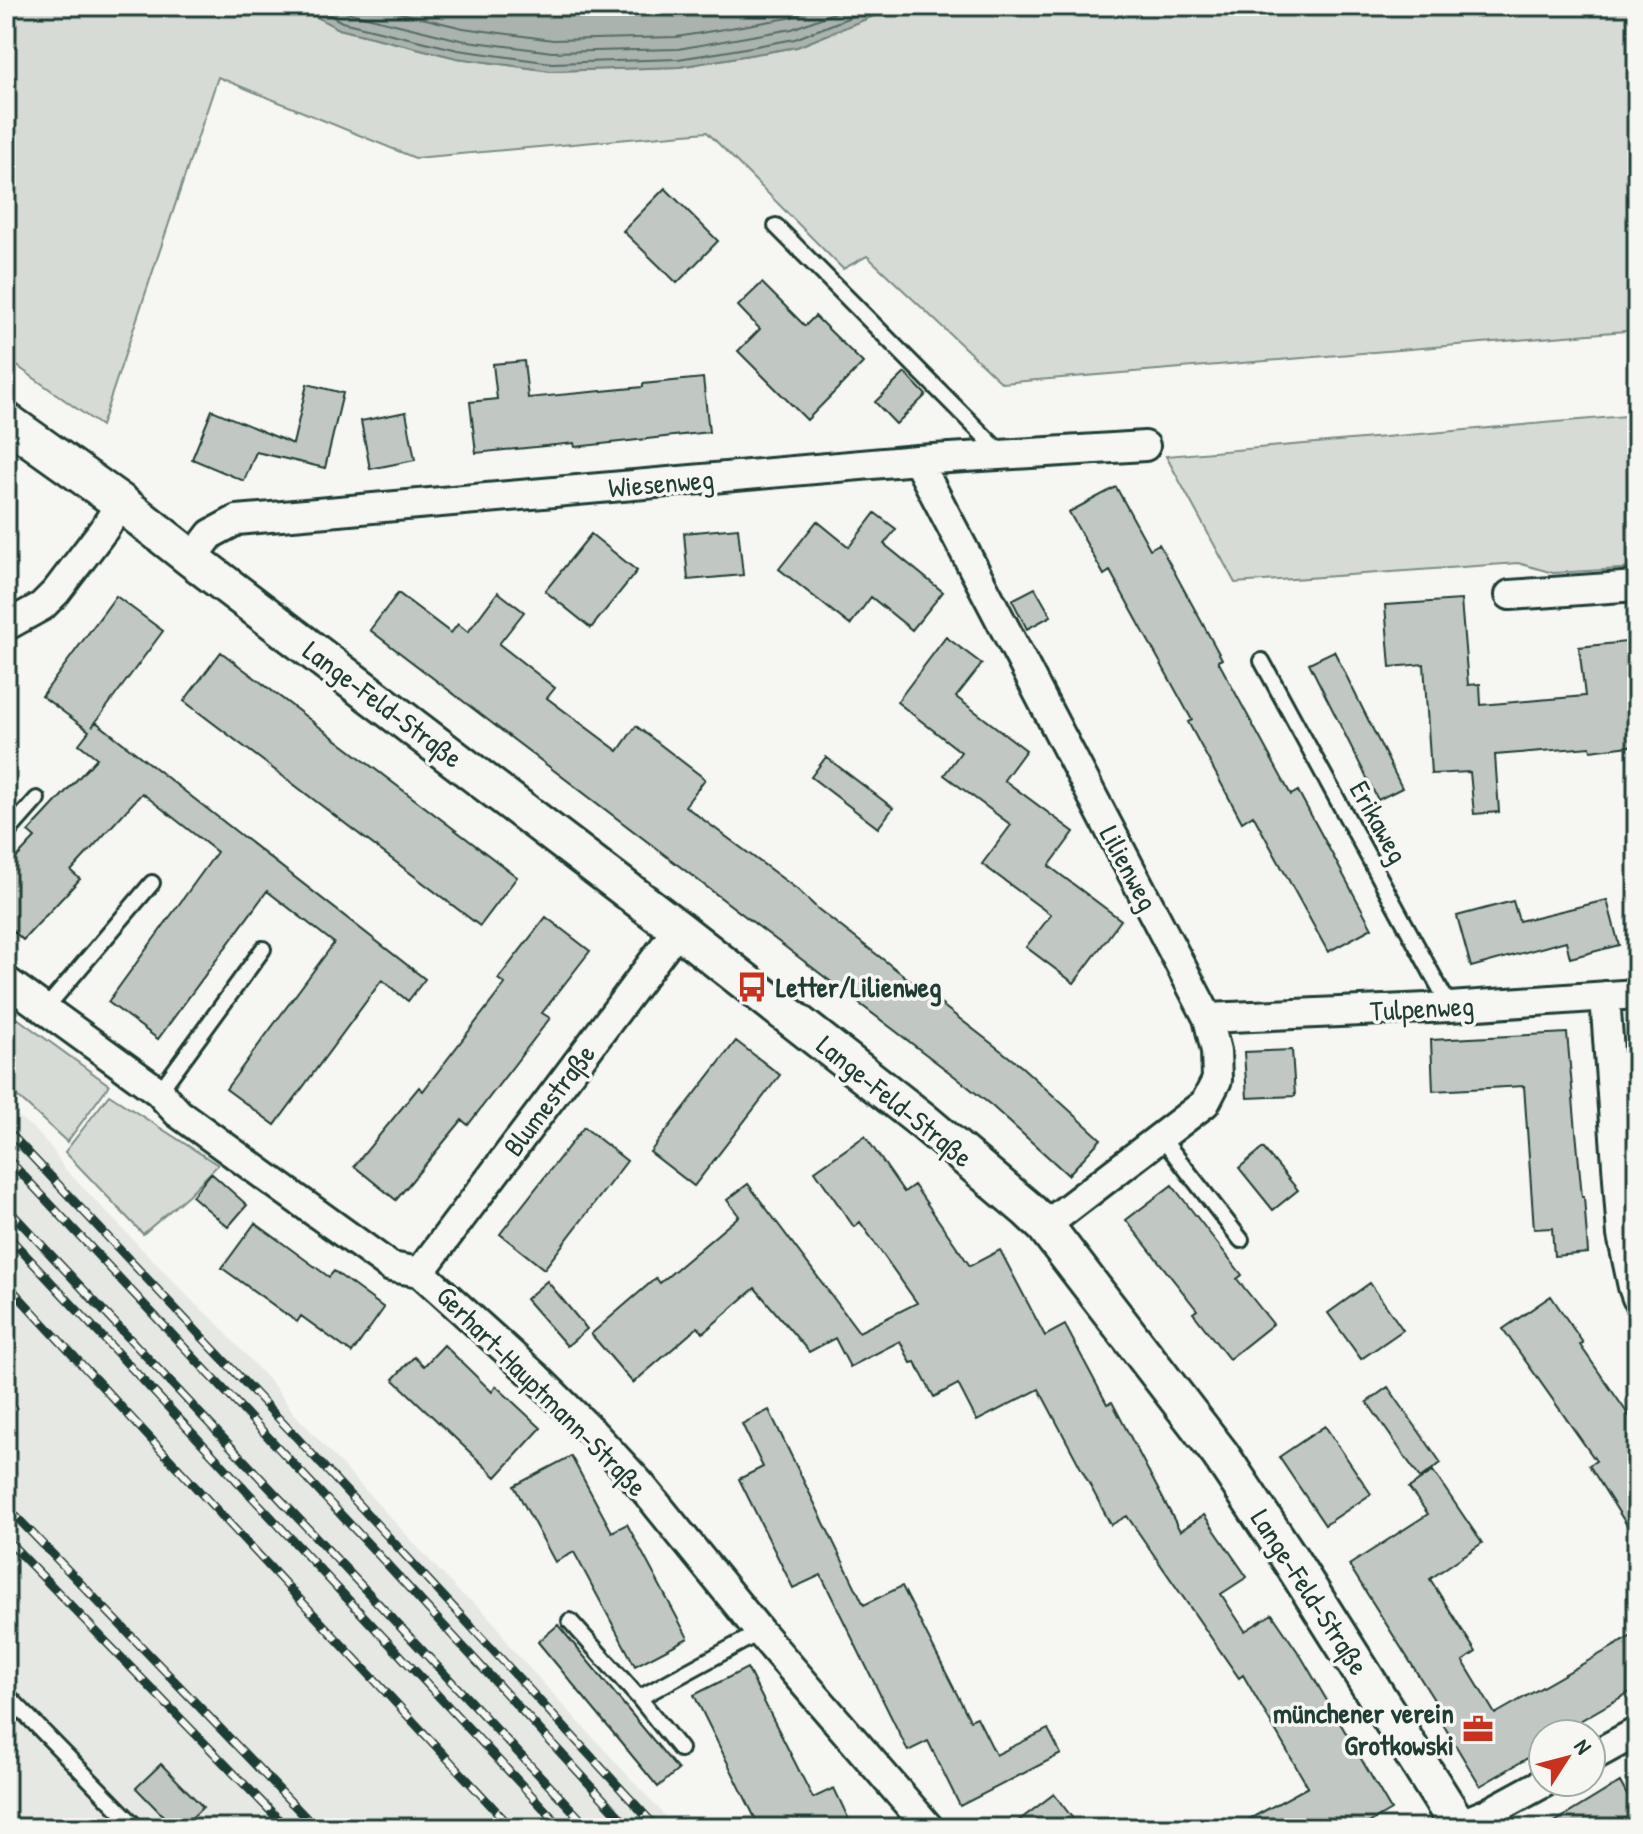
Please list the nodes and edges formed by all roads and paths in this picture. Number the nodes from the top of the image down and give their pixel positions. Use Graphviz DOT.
graph roads {
  1 [pos="776,226"];
  2 [pos="6,421"];
  3 [pos="1145,446"];
  4 [pos="1002,454"];
  5 [pos="917,460"];
  6 [pos="121,503"];
  7 [pos="192,559"];
  8 [pos="1637,586"];
  9 [pos="1510,595"];
  10 [pos="6,626"];
  11 [pos="1262,661"];
  12 [pos="37,799"];
  13 [pos="6,834"];
  14 [pos="152,883"];
  15 [pos="678,929"];
  16 [pos="263,949"];
  17 [pos="6,981"];
  18 [pos="1637,994"];
  19 [pos="1605,996"];
  20 [pos="1450,1007"];
  21 [pos="45,1009"];
  22 [pos="1208,1018"];
  23 [pos="159,1092"];
  24 [pos="1161,1137"];
  25 [pos="1045,1226"];
  26 [pos="1241,1240"];
  27 [pos="420,1272"];
  28 [pos="1637,1298"];
  29 [pos="570,1621"];
  30 [pos="760,1632"];
  31 [pos="6,1694"];
  32 [pos="639,1698"];
  33 [pos="1637,1732"];
  34 [pos="1607,1748"];
  35 [pos="680,1749"];
  36 [pos="1527,1791"];
  37 [pos="137,1828"];
  38 [pos="929,1828"];
  39 [pos="1457,1828"];
  1 -- 4 [label="lane"];
  2 -- 6 [label="street, Lange-Feld-Straße"];
  3 -- 4 [label="street, Wiesenweg"];
  4 -- 5 [label="street, Wiesenweg"];
  5 -- 7 [label="street, Wiesenweg"];
  5 -- 22 [label="street, Lilienweg"];
  6 -- 7 [label="street, Lange-Feld-Straße"];
  6 -- 10 [label="street"];
  7 -- 15 [label="street, Lange-Feld-Straße"];
  8 -- 9 [label="street"];
  11 -- 20 [label="lane, Erikaweg"];
  12 -- 13 [label="lane"];
  14 -- 21 [label="lane"];
  15 -- 25 [label="street, Lange-Feld-Straße"];
  15 -- 27 [label="street, Blumestraße"];
  16 -- 23 [label="lane"];
  17 -- 21 [label="street, Gerhart-Hauptmann-Straße"];
  18 -- 19 [label="street, Tulpenweg"];
  19 -- 20 [label="street, Tulpenweg"];
  19 -- 28 [label="street"];
  20 -- 22 [label="street, Tulpenweg"];
  21 -- 23 [label="street, Gerhart-Hauptmann-Straße"];
  22 -- 24 [label="street, Lilienweg"];
  23 -- 27 [label="street, Gerhart-Hauptmann-Straße"];
  24 -- 25 [label="street, Lilienweg"];
  24 -- 26 [label="lane"];
  25 -- 39 [label="street, Lange-Feld-Straße"];
  27 -- 30 [label="street, Gerhart-Hauptmann-Straße"];
  29 -- 32 [label="lane"];
  30 -- 32 [label="lane"];
  30 -- 38 [label="street, Gerhart-Hauptmann-Straße"];
  31 -- 37 [label="lane"];
  32 -- 35 [label="lane"];
  33 -- 34 [label="street"];
  36 -- 39 [label="street"];
}
